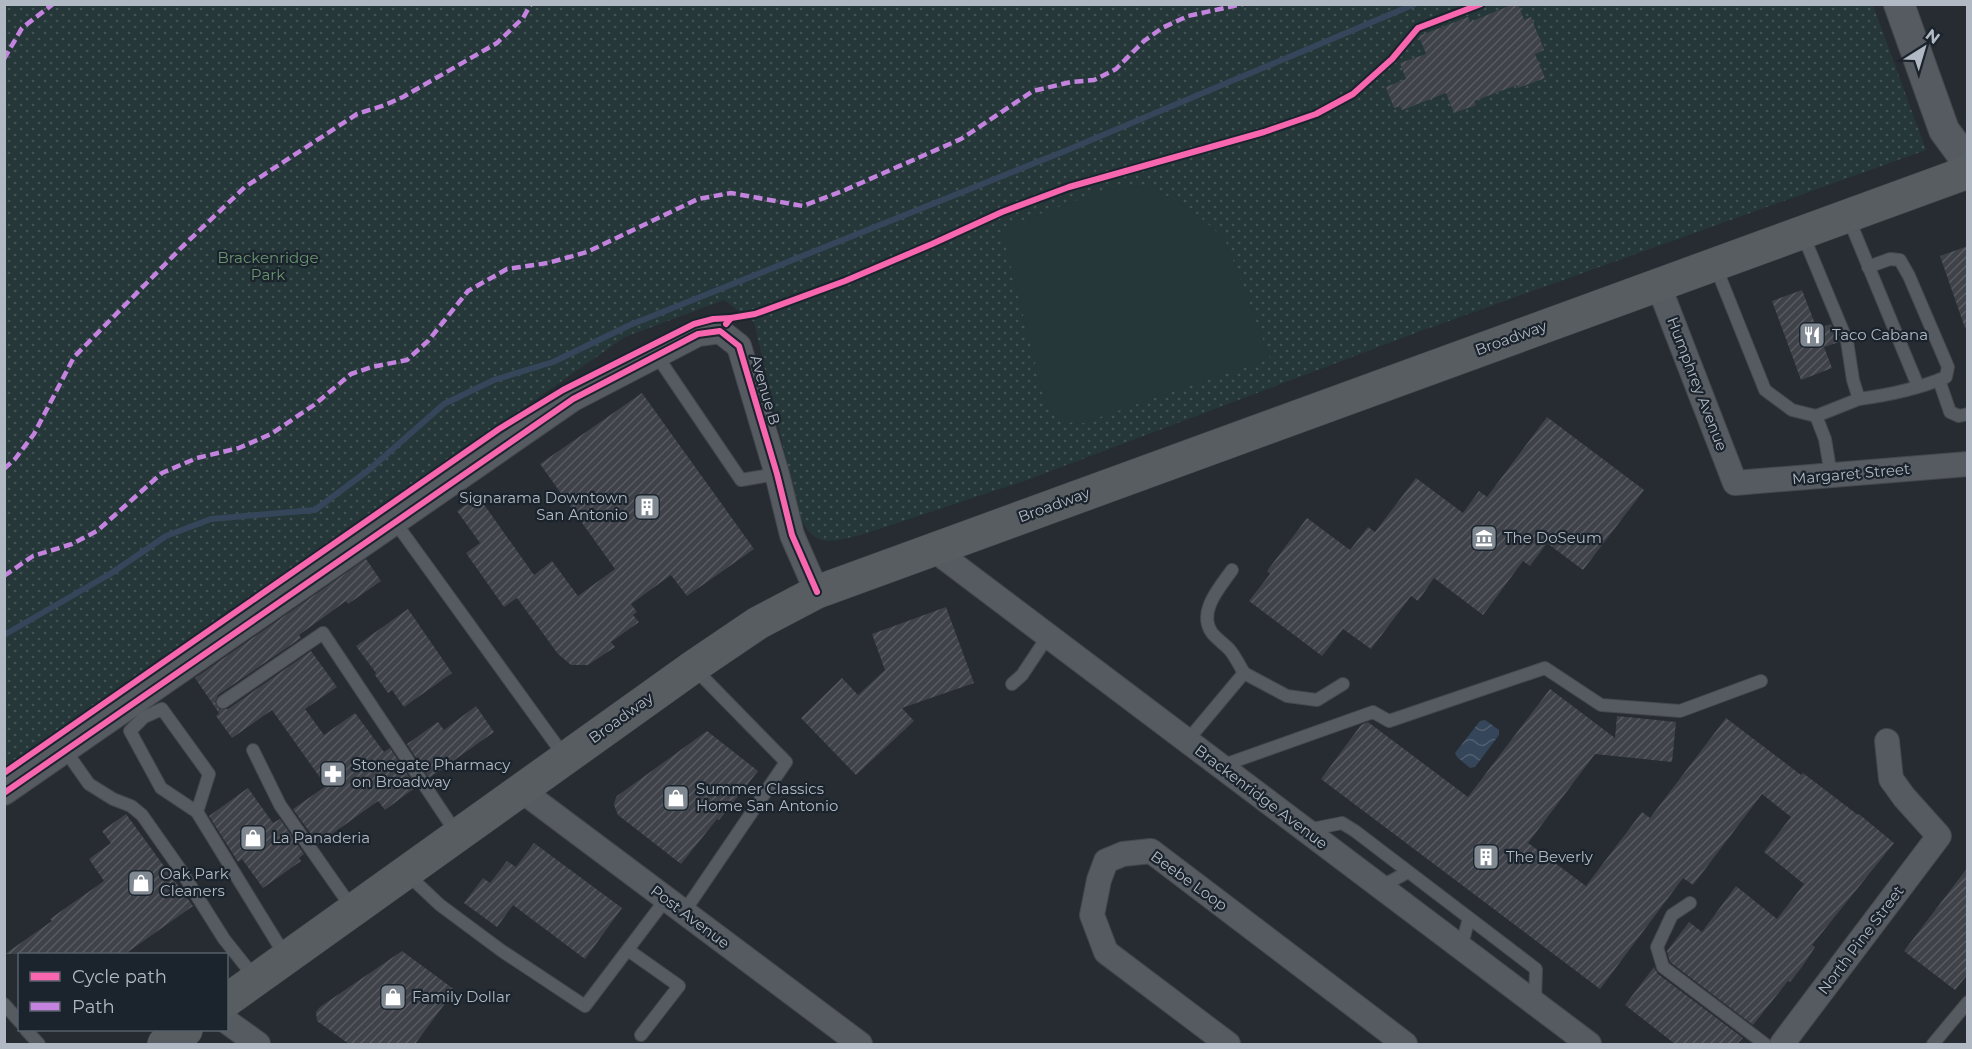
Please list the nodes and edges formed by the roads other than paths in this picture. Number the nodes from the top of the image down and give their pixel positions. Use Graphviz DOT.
graph roads {
  1 [pos="1899,4"];
  2 [pos="1968,163"];
  3 [pos="1968,172"];
  4 [pos="1848,216"];
  5 [pos="1802,232"];
  6 [pos="1715,264"];
  7 [pos="1868,267"];
  8 [pos="1658,285"];
  9 [pos="657,356"];
  10 [pos="1939,380"];
  11 [pos="1918,386"];
  12 [pos="1859,399"];
  13 [pos="1968,414"];
  14 [pos="1816,416"];
  15 [pos="1968,464"];
  16 [pos="777,474"];
  17 [pos="1831,475"];
  18 [pos="1735,483"];
  19 [pos="395,522"];
  20 [pos="933,549"];
  21 [pos="1232,570"];
  22 [pos="817,592"];
  23 [pos="1048,636"];
  24 [pos="693,667"];
  25 [pos="1244,674"];
  26 [pos="1761,681"];
  27 [pos="1012,684"];
  28 [pos="1343,684"];
  29 [pos="223,702"];
  30 [pos="139,710"];
  31 [pos="1187,741"];
  32 [pos="1887,741"];
  33 [pos="65,750"];
  34 [pos="253,750"];
  35 [pos="566,757"];
  36 [pos="1220,767"];
  37 [pos="521,789"];
  38 [pos="4,793"];
  39 [pos="197,812"];
  40 [pos="1305,831"];
  41 [pos="458,835"];
  42 [pos="405,872"];
  43 [pos="1408,872"];
  44 [pos="1380,887"];
  45 [pos="1690,903"];
  46 [pos="675,905"];
  47 [pos="352,909"];
  48 [pos="1470,918"];
  49 [pos="1461,948"];
  50 [pos="628,950"];
  51 [pos="286,957"];
  52 [pos="256,979"];
  53 [pos="228,1000"];
  54 [pos="1968,1002"];
  55 [pos="1535,1004"];
  56 [pos="5,1007"];
  57 [pos="18,1020"];
  58 [pos="228,1022"];
  59 [pos="28,1031"];
  60 [pos="183,1031"];
  61 [pos="642,1035"];
  62 [pos="39,1044"];
  63 [pos="164,1044"];
  64 [pos="258,1044"];
  65 [pos="860,1044"];
  66 [pos="1228,1044"];
  67 [pos="1406,1044"];
  68 [pos="1588,1044"];
  69 [pos="1765,1044"];
  70 [pos="1782,1044"];
  71 [pos="1933,1044"];
  1 -- 2 [label="street"];
  3 -- 4 [label="main road, Broadway"];
  4 -- 5 [label="main road, Broadway"];
  4 -- 7 [label="lane"];
  5 -- 6 [label="main road, Broadway"];
  5 -- 12 [label="lane"];
  6 -- 8 [label="main road, Broadway"];
  6 -- 14 [label="lane"];
  7 -- 10 [label="lane"];
  7 -- 11 [label="lane"];
  8 -- 18 [label="street, Humphrey Avenue"];
  8 -- 20 [label="main road, Broadway"];
  9 -- 16 [label="lane"];
  9 -- 16 [label="street, Avenue B"];
  9 -- 19 [label="street, Avenue B"];
  10 -- 11 [label="lane"];
  10 -- 13 [label="lane"];
  11 -- 12 [label="lane"];
  12 -- 14 [label="lane"];
  14 -- 17 [label="lane"];
  15 -- 17 [label="street, Margaret Street"];
  16 -- 22 [label="street, Avenue B"];
  17 -- 18 [label="street, Margaret Street"];
  19 -- 30 [label="street, Avenue B"];
  19 -- 35 [label="lane"];
  20 -- 22 [label="main road, Broadway"];
  20 -- 23 [label="street, Brackenridge Avenue"];
  21 -- 25 [label="lane"];
  22 -- 24 [label="main road, Broadway"];
  23 -- 27 [label="lane"];
  23 -- 31 [label="street, Brackenridge Avenue"];
  24 -- 35 [label="main road, Broadway"];
  24 -- 46 [label="lane"];
  25 -- 28 [label="lane"];
  25 -- 31 [label="lane"];
  26 -- 36 [label="lane"];
  29 -- 41 [label="lane"];
  30 -- 33 [label="street, Avenue B"];
  30 -- 39 [label="lane"];
  30 -- 39 [label="lane"];
  31 -- 36 [label="street, Brackenridge Avenue"];
  32 -- 70 [label="street, North Pine Street"];
  33 -- 38 [label="street, Avenue B"];
  33 -- 52 [label="lane"];
  34 -- 47 [label="lane"];
  35 -- 37 [label="main road, Broadway"];
  36 -- 40 [label="street, Brackenridge Avenue"];
  37 -- 41 [label="main road, Broadway"];
  37 -- 46 [label="street, Post Avenue"];
  39 -- 51 [label="lane"];
  40 -- 43 [label="lane"];
  40 -- 44 [label="street, Brackenridge Avenue"];
  41 -- 42 [label="main road, Broadway"];
  42 -- 47 [label="main road, Broadway"];
  42 -- 50 [label="lane"];
  43 -- 44 [label="lane"];
  43 -- 48 [label="lane"];
  44 -- 49 [label="street, Brackenridge Avenue"];
  45 -- 69 [label="lane"];
  46 -- 50 [label="lane"];
  46 -- 65 [label="street, Post Avenue"];
  47 -- 51 [label="main road, Broadway"];
  48 -- 49 [label="lane"];
  48 -- 55 [label="lane"];
  49 -- 55 [label="street, Brackenridge Avenue"];
  50 -- 61 [label="lane"];
  51 -- 52 [label="main road, Broadway"];
  52 -- 53 [label="main road, Broadway"];
  54 -- 71 [label="lane"];
  55 -- 68 [label="street, Brackenridge Avenue"];
  56 -- 57 [label="lane"];
  58 -- 64 [label="street"];
  59 -- 62 [label="lane"];
  60 -- 63 [label="main road"];
  66 -- 67 [label="street, Beebe Loop"];
}
